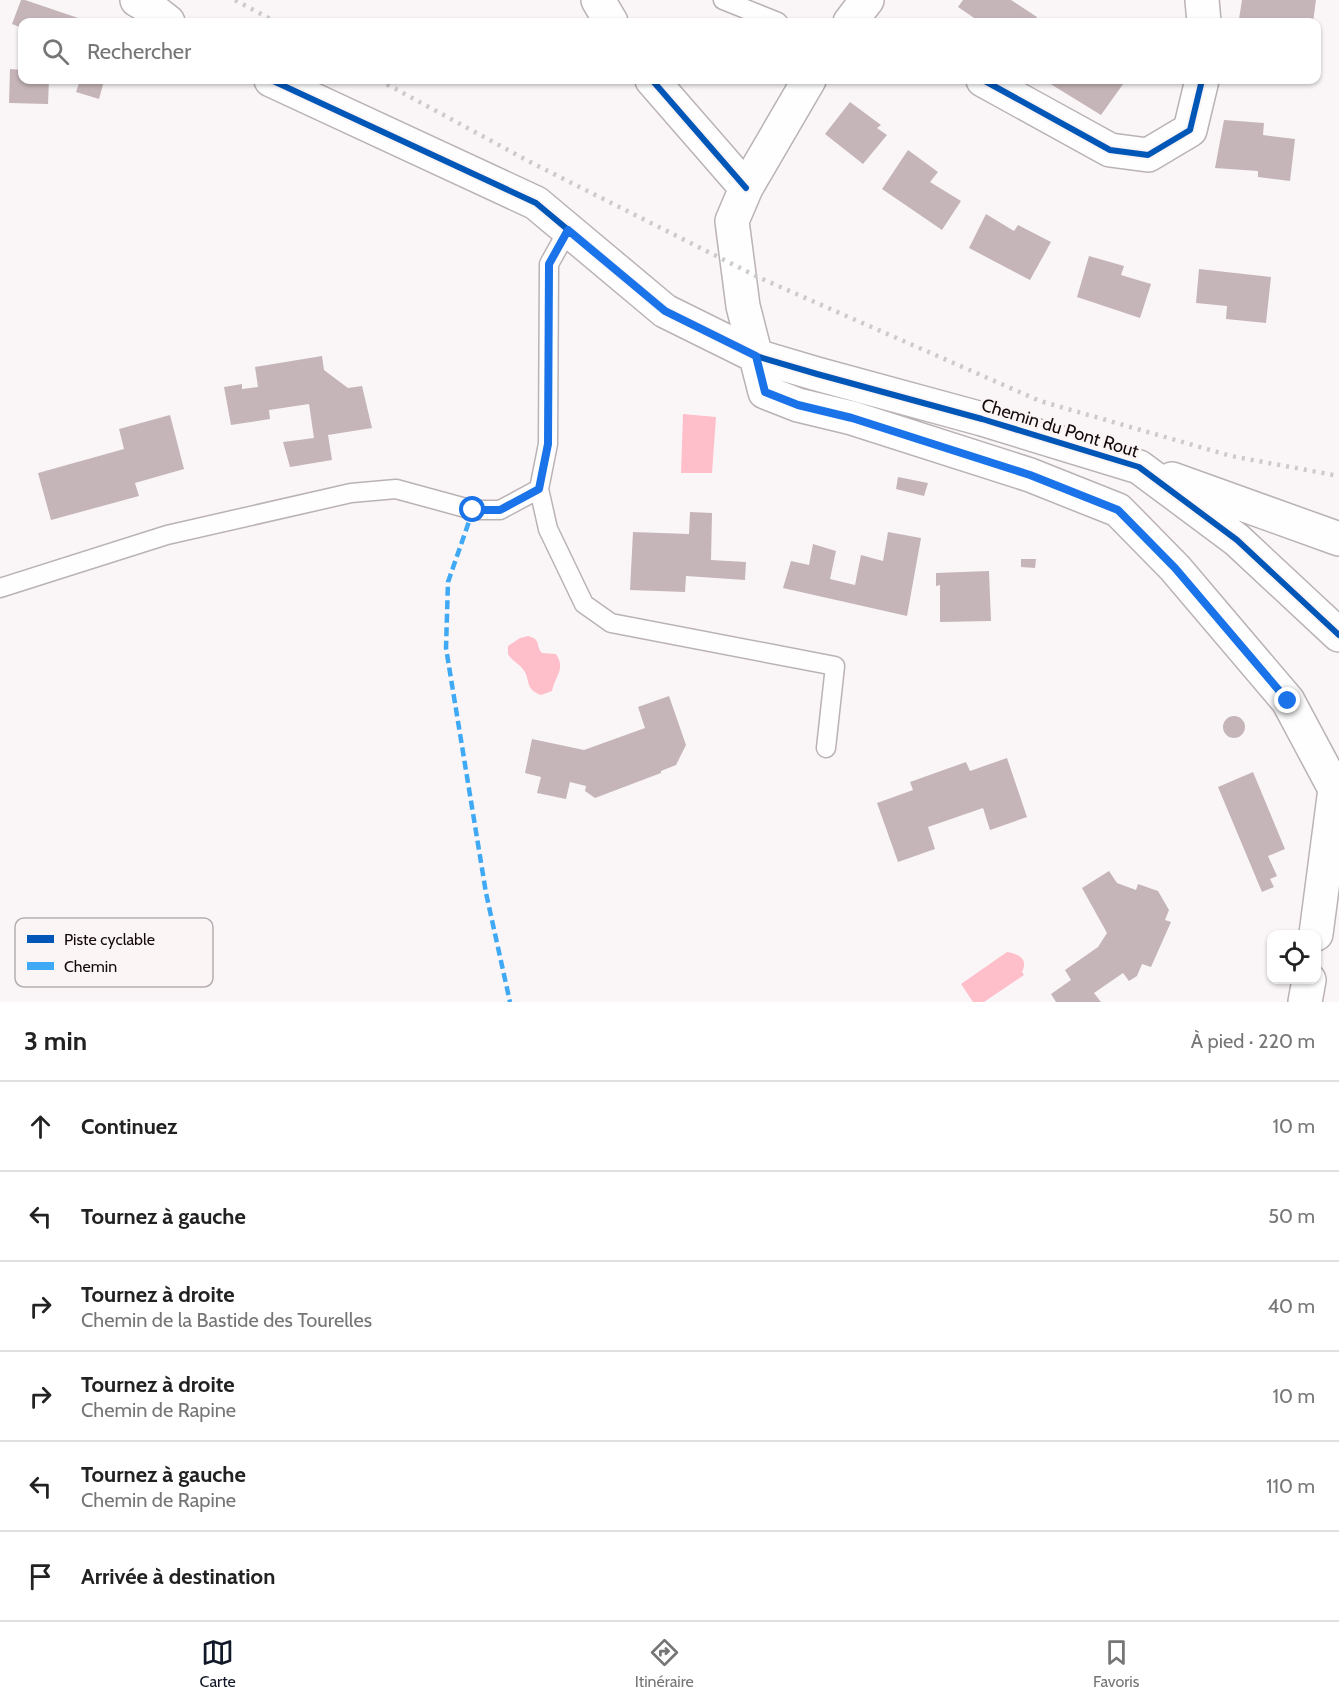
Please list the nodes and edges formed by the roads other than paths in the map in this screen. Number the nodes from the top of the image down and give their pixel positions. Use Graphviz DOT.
graph roads {
  1 [pos="137,0"];
  2 [pos="598,0"];
  3 [pos="723,0"];
  4 [pos="1202,0"];
  5 [pos="163,18"];
  6 [pos="609,18"];
  7 [pos="768,18"];
  8 [pos="1204,18"];
  9 [pos="280,84"];
  10 [pos="655,84"];
  11 [pos="807,84"];
  12 [pos="990,84"];
  13 [pos="1201,84"];
  14 [pos="746,188"];
  15 [pos="568,230"];
  16 [pos="756,356"];
  17 [pos="1139,467"];
  18 [pos="539,489"];
  19 [pos="1339,539"];
  20 [pos="0,588"];
  21 [pos="1339,635"];
  22 [pos="826,748"];
  23 [pos="1317,930"];
  24 [pos="1308,984"];
  25 [pos="1305,1002"];
  1 -- 5 [label="street"];
  2 -- 6 [label="street"];
  3 -- 7 [label="lane"];
  4 -- 8 [label="street"];
  9 -- 15 [label="street, Chemin du Pont Rout"];
  10 -- 14 [label="street"];
  11 -- 14 [label="street"];
  12 -- 13 [label="street"];
  14 -- 16 [label="street"];
  15 -- 16 [label="street, Chemin du Pont Rout"];
  15 -- 18 [label="lane"];
  16 -- 17 [label="street, Chemin du Pont Rout"];
  16 -- 23 [label="street"];
  17 -- 19 [label="street"];
  17 -- 21 [label="street, Chemin du Pont Rout"];
  18 -- 20 [label="lane"];
  18 -- 22 [label="lane"];
  24 -- 25 [label="street"];
}
